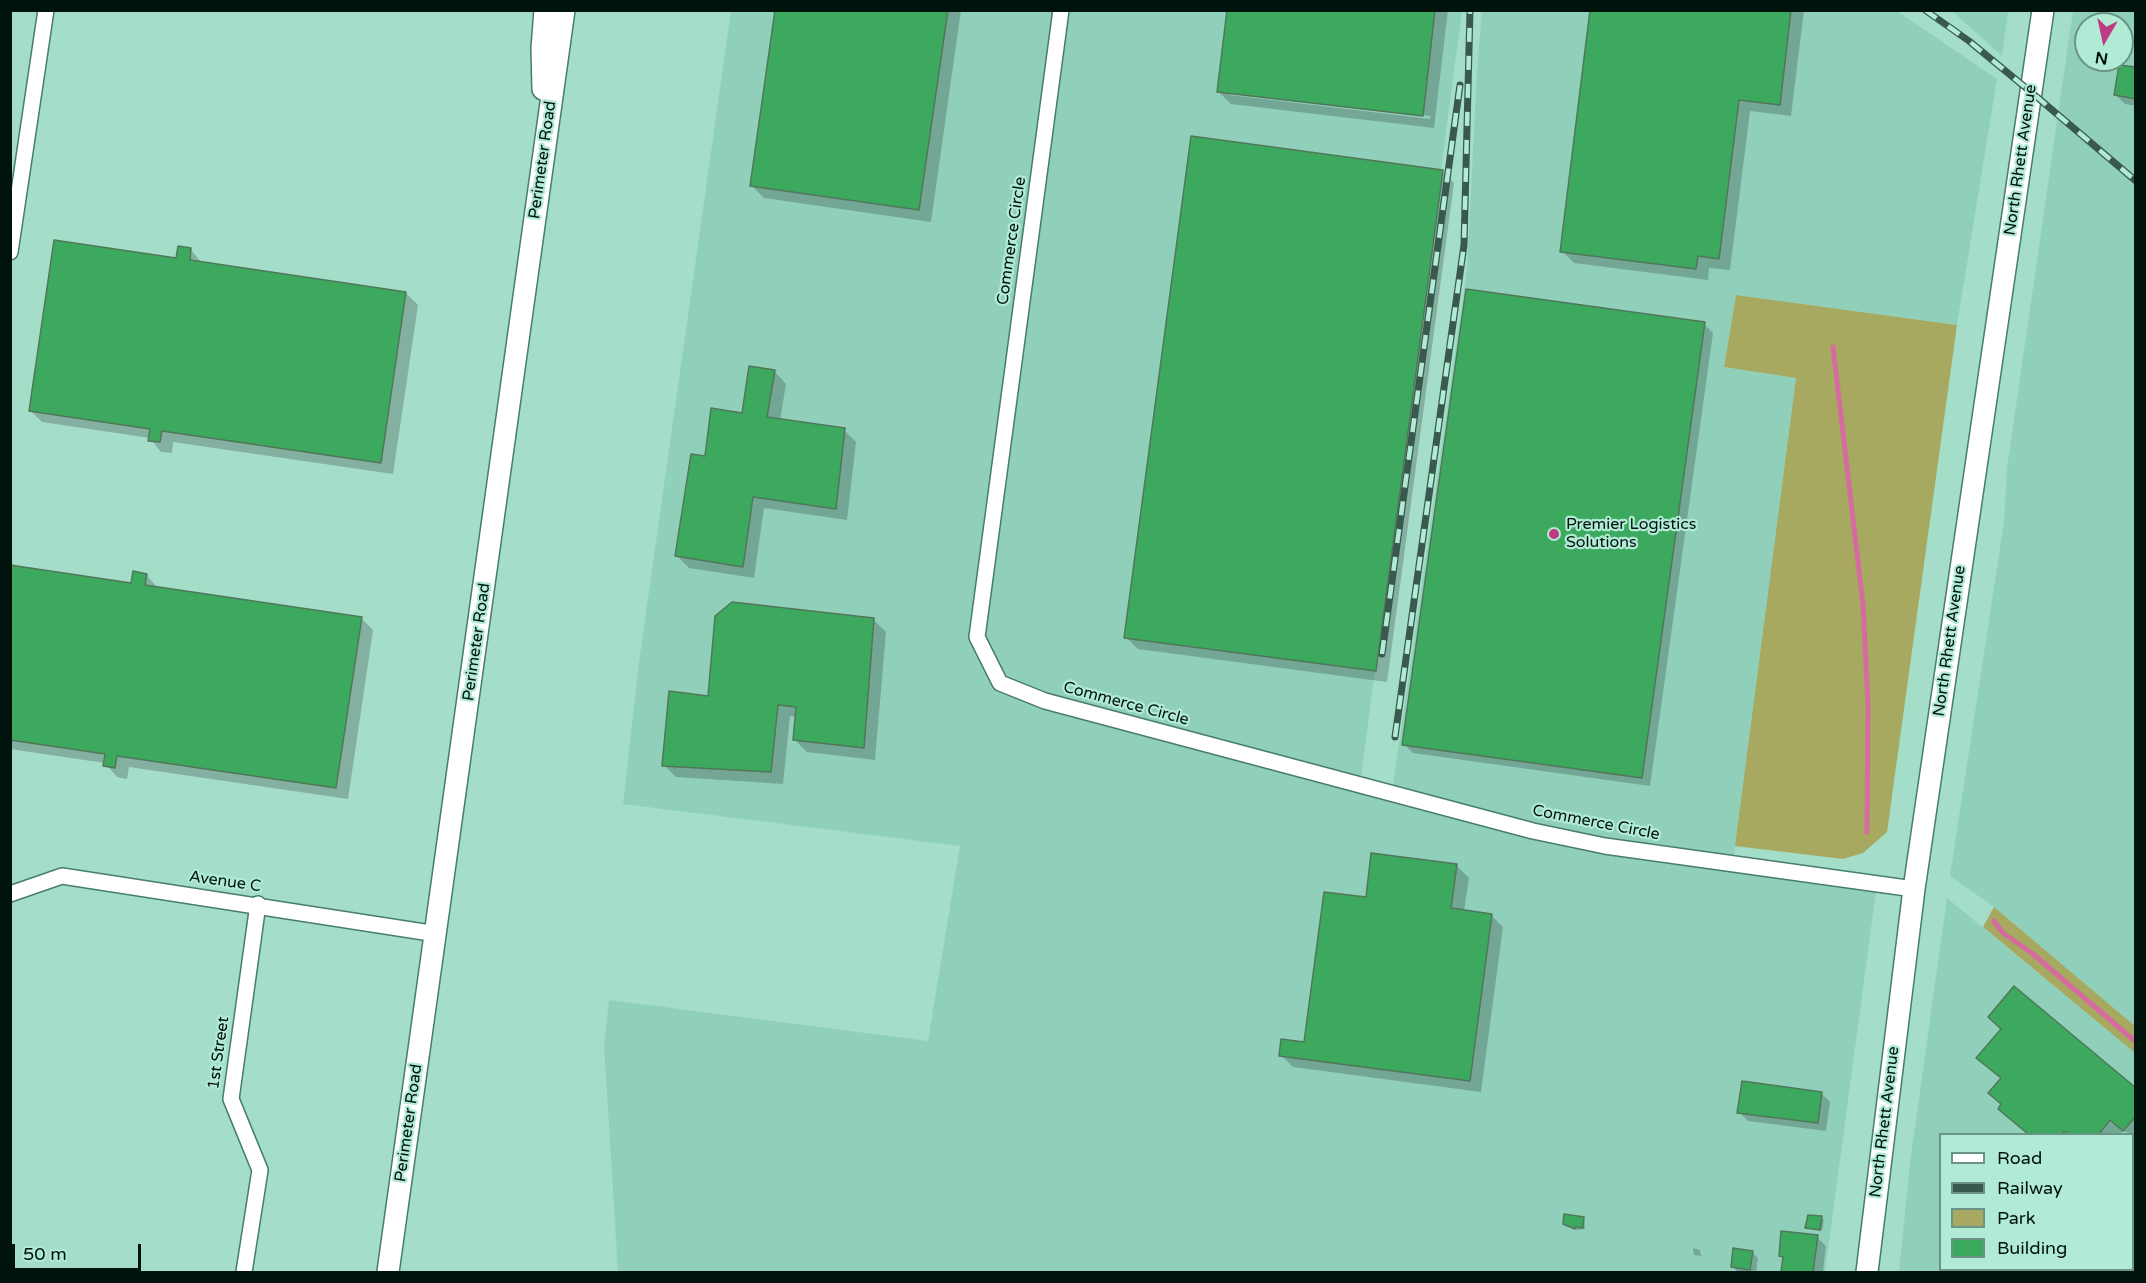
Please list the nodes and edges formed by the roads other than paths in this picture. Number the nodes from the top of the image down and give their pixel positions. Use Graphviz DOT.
graph roads {
  1 [pos="46,10"];
  2 [pos="545,10"];
  3 [pos="564,10"];
  4 [pos="1061,10"];
  5 [pos="2043,10"];
  6 [pos="546,144"];
  7 [pos="10,252"];
  8 [pos="1914,889"];
  9 [pos="10,894"];
  10 [pos="258,904"];
  11 [pos="436,934"];
  12 [pos="244,1272"];
  13 [pos="388,1272"];
  14 [pos="1867,1272"];
  1 -- 7 [label="street"];
  2 -- 6 [label="street"];
  3 -- 6 [label="street, Perimeter Road"];
  4 -- 8 [label="street, Commerce Circle"];
  5 -- 8 [label="street, North Rhett Avenue"];
  6 -- 11 [label="street, Perimeter Road"];
  8 -- 14 [label="street, North Rhett Avenue"];
  9 -- 10 [label="street, Avenue C"];
  10 -- 11 [label="street, Avenue C"];
  10 -- 12 [label="street, 1st Street"];
  11 -- 13 [label="street, Perimeter Road"];
}
